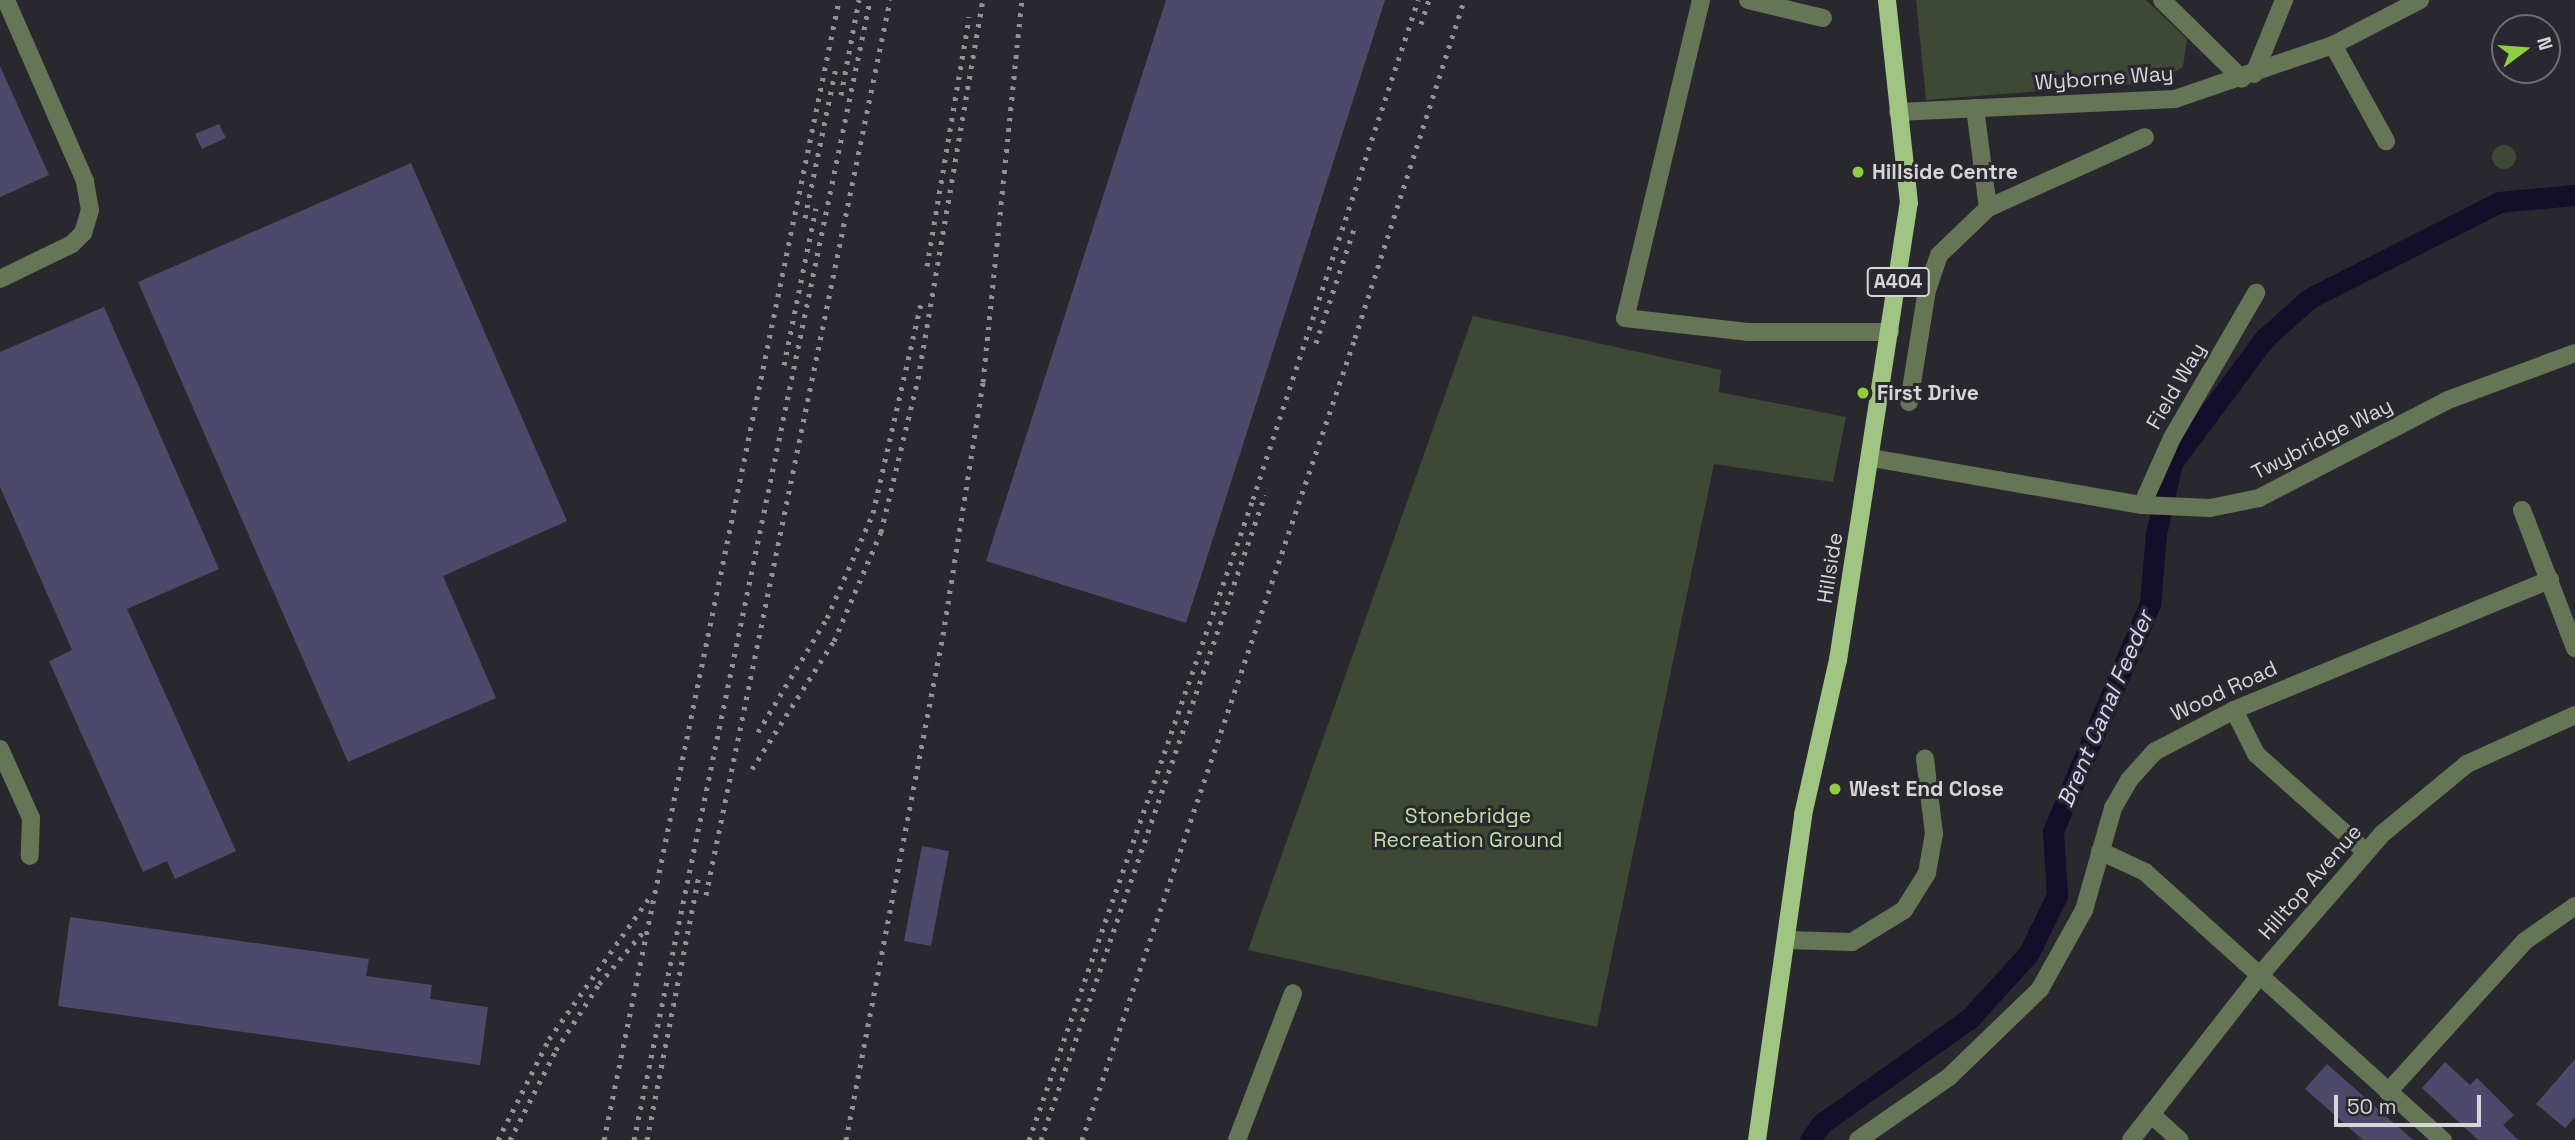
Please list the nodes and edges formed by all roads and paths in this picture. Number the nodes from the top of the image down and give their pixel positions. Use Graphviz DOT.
graph roads {
  1 [pos="6,0"];
  2 [pos="1701,0"];
  3 [pos="1748,0"];
  4 [pos="1887,0"];
  5 [pos="2162,0"];
  6 [pos="2284,0"];
  7 [pos="2420,0"];
  8 [pos="1823,18"];
  9 [pos="2333,45"];
  10 [pos="2248,77"];
  11 [pos="1975,108"];
  12 [pos="1898,112"];
  13 [pos="2146,136"];
  14 [pos="2386,141"];
  15 [pos="1988,208"];
  16 [pos="0,279"];
  17 [pos="2256,293"];
  18 [pos="1891,332"];
  19 [pos="2575,353"];
  20 [pos="1909,402"];
  21 [pos="1872,458"];
  22 [pos="2147,505"];
  23 [pos="2522,510"];
  24 [pos="2550,580"];
  25 [pos="2575,648"];
  26 [pos="2234,710"];
  27 [pos="2575,715"];
  28 [pos="0,749"];
  29 [pos="1925,759"];
  30 [pos="2100,851"];
  31 [pos="2366,852"];
  32 [pos="30,856"];
  33 [pos="2575,906"];
  34 [pos="1786,940"];
  35 [pos="2260,975"];
  36 [pos="1293,993"];
  37 [pos="2388,1092"];
  38 [pos="2153,1116"];
  39 [pos="1237,1140"];
  40 [pos="1757,1140"];
  41 [pos="1858,1140"];
  42 [pos="2131,1140"];
  43 [pos="2180,1140"];
  44 [pos="2443,1140"];
  1 -- 16 [label="street"];
  2 -- 18 [label="street"];
  3 -- 8 [label="street"];
  4 -- 12 [label="main road, Hillside / A404"];
  5 -- 10 [label="street"];
  6 -- 10 [label="street"];
  7 -- 9 [label="street, Wyborne Way"];
  9 -- 10 [label="street, Wyborne Way"];
  9 -- 14 [label="street"];
  10 -- 11 [label="street, Wyborne Way"];
  11 -- 12 [label="street, Wyborne Way"];
  11 -- 15 [label="street"];
  12 -- 18 [label="main road, Hillside / A404"];
  13 -- 15 [label="street"];
  15 -- 20 [label="street"];
  17 -- 22 [label="street, Field Way"];
  18 -- 21 [label="main road, Hillside / A404"];
  19 -- 22 [label="street, Twybridge Way"];
  21 -- 22 [label="street, Twybridge Way"];
  21 -- 34 [label="main road, Hillside / A404"];
  23 -- 24 [label="street"];
  24 -- 25 [label="street"];
  24 -- 26 [label="street, Wood Road"];
  26 -- 30 [label="street, Wood Road"];
  26 -- 31 [label="street"];
  27 -- 31 [label="street, Hilltop Avenue"];
  28 -- 32 [label="street"];
  29 -- 34 [label="street"];
  30 -- 35 [label="street"];
  30 -- 41 [label="street, Wood Road"];
  31 -- 35 [label="street, Hilltop Avenue"];
  33 -- 37 [label="street"];
  34 -- 40 [label="main road, Hillside / A404"];
  35 -- 37 [label="street"];
  35 -- 38 [label="street, Hilltop Avenue"];
  36 -- 39 [label="street"];
  37 -- 44 [label="street"];
  38 -- 42 [label="street, Hilltop Avenue"];
  38 -- 43 [label="street"];
}
